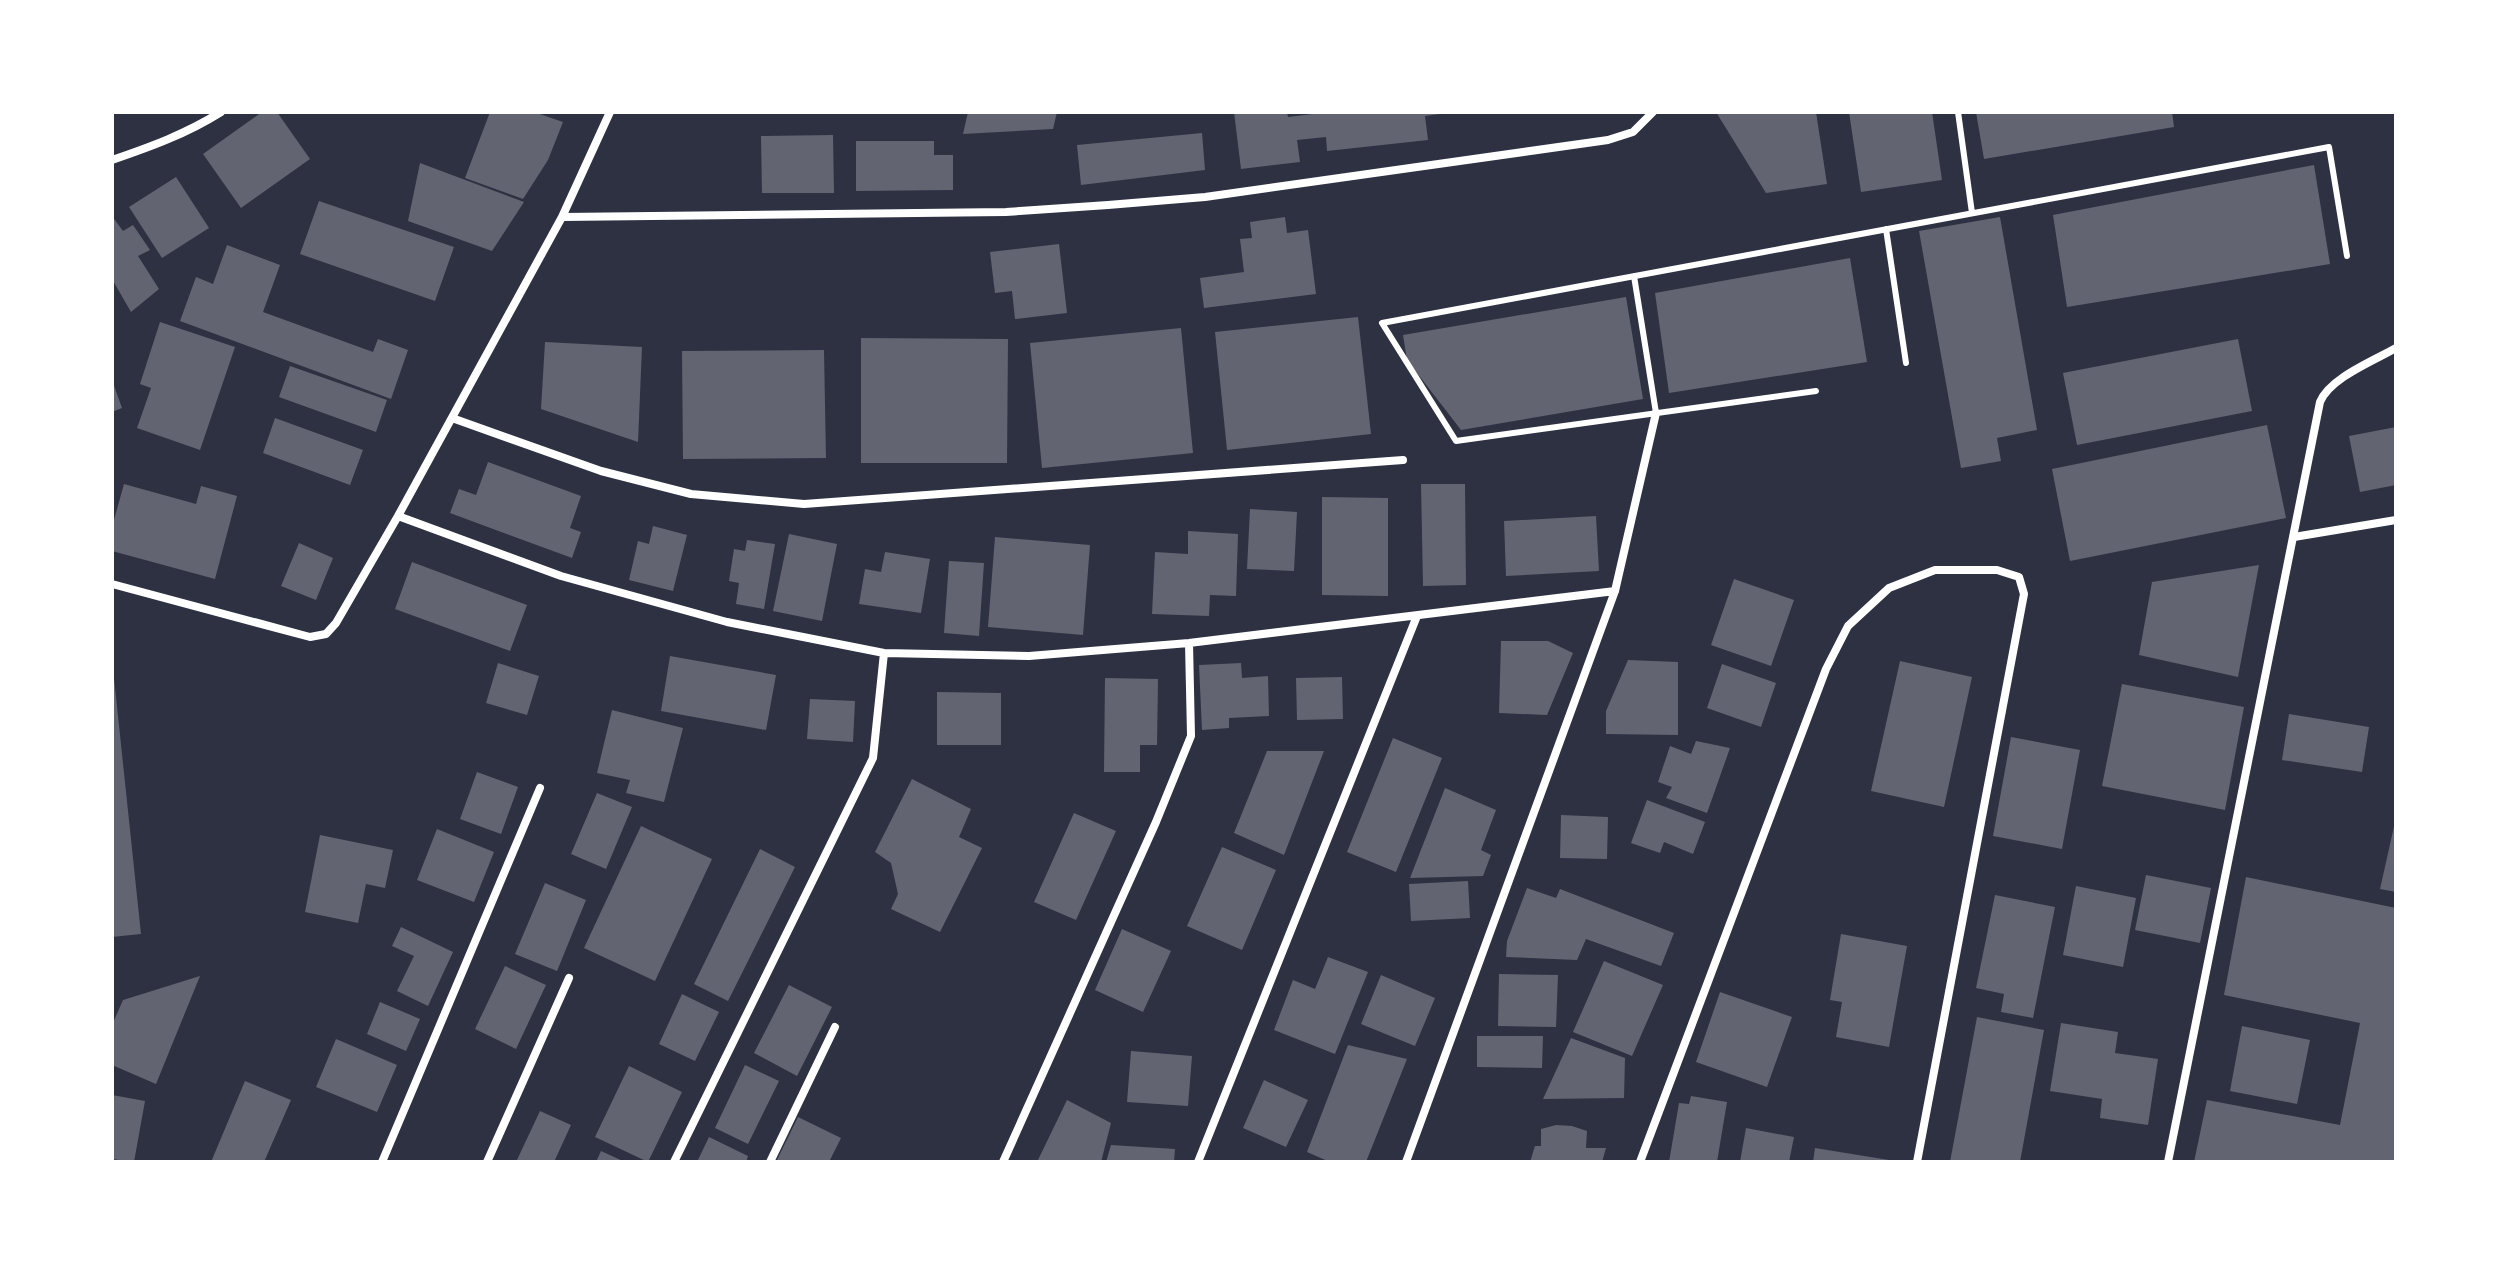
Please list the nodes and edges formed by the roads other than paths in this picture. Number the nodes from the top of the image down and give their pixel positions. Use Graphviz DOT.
graph roads {
  1 [pos="221,112"];
  2 [pos="610,112"];
  3 [pos="1653,112"];
  4 [pos="1958,112"];
  5 [pos="112,160"];
  6 [pos="1972,213"];
  7 [pos="562,217"];
  8 [pos="1886,229"];
  9 [pos="2347,256"];
  10 [pos="1634,276"];
  11 [pos="2396,348"];
  12 [pos="1906,363"];
  13 [pos="1816,391"];
  14 [pos="1656,413"];
  15 [pos="452,418"];
  16 [pos="1403,460"];
  17 [pos="398,516"];
  18 [pos="2396,520"];
  19 [pos="2294,537"];
  20 [pos="112,584"];
  21 [pos="1615,591"];
  22 [pos="1417,616"];
  23 [pos="1189,643"];
  24 [pos="884,653"];
  25 [pos="540,788"];
  26 [pos="569,978"];
  27 [pos="835,1027"];
  28 [pos="382,1162"];
  29 [pos="487,1162"];
  30 [pos="674,1162"];
  31 [pos="770,1162"];
  32 [pos="1003,1162"];
  33 [pos="1198,1162"];
  34 [pos="1406,1162"];
  35 [pos="1640,1162"];
  36 [pos="1917,1162"];
  37 [pos="2168,1162"];
  1 -- 5 [label="street"];
  2 -- 7 [label="street"];
  3 -- 7 [label="street"];
  4 -- 6 [label="lane"];
  6 -- 8 [label="lane"];
  6 -- 9 [label="lane"];
  7 -- 15 [label="street"];
  8 -- 10 [label="lane"];
  8 -- 12 [label="lane"];
  10 -- 14 [label="lane"];
  10 -- 14 [label="lane"];
  11 -- 19 [label="street"];
  13 -- 14 [label="lane"];
  14 -- 21 [label="street"];
  15 -- 16 [label="street"];
  15 -- 17 [label="street"];
  17 -- 20 [label="street"];
  17 -- 24 [label="street"];
  18 -- 19 [label="street"];
  19 -- 37 [label="street"];
  21 -- 22 [label="street"];
  21 -- 34 [label="street"];
  22 -- 23 [label="street"];
  22 -- 33 [label="street"];
  23 -- 24 [label="street"];
  23 -- 32 [label="street"];
  24 -- 30 [label="street"];
  25 -- 28 [label="street"];
  26 -- 29 [label="street"];
  27 -- 31 [label="street"];
  35 -- 36 [label="street"];
}
